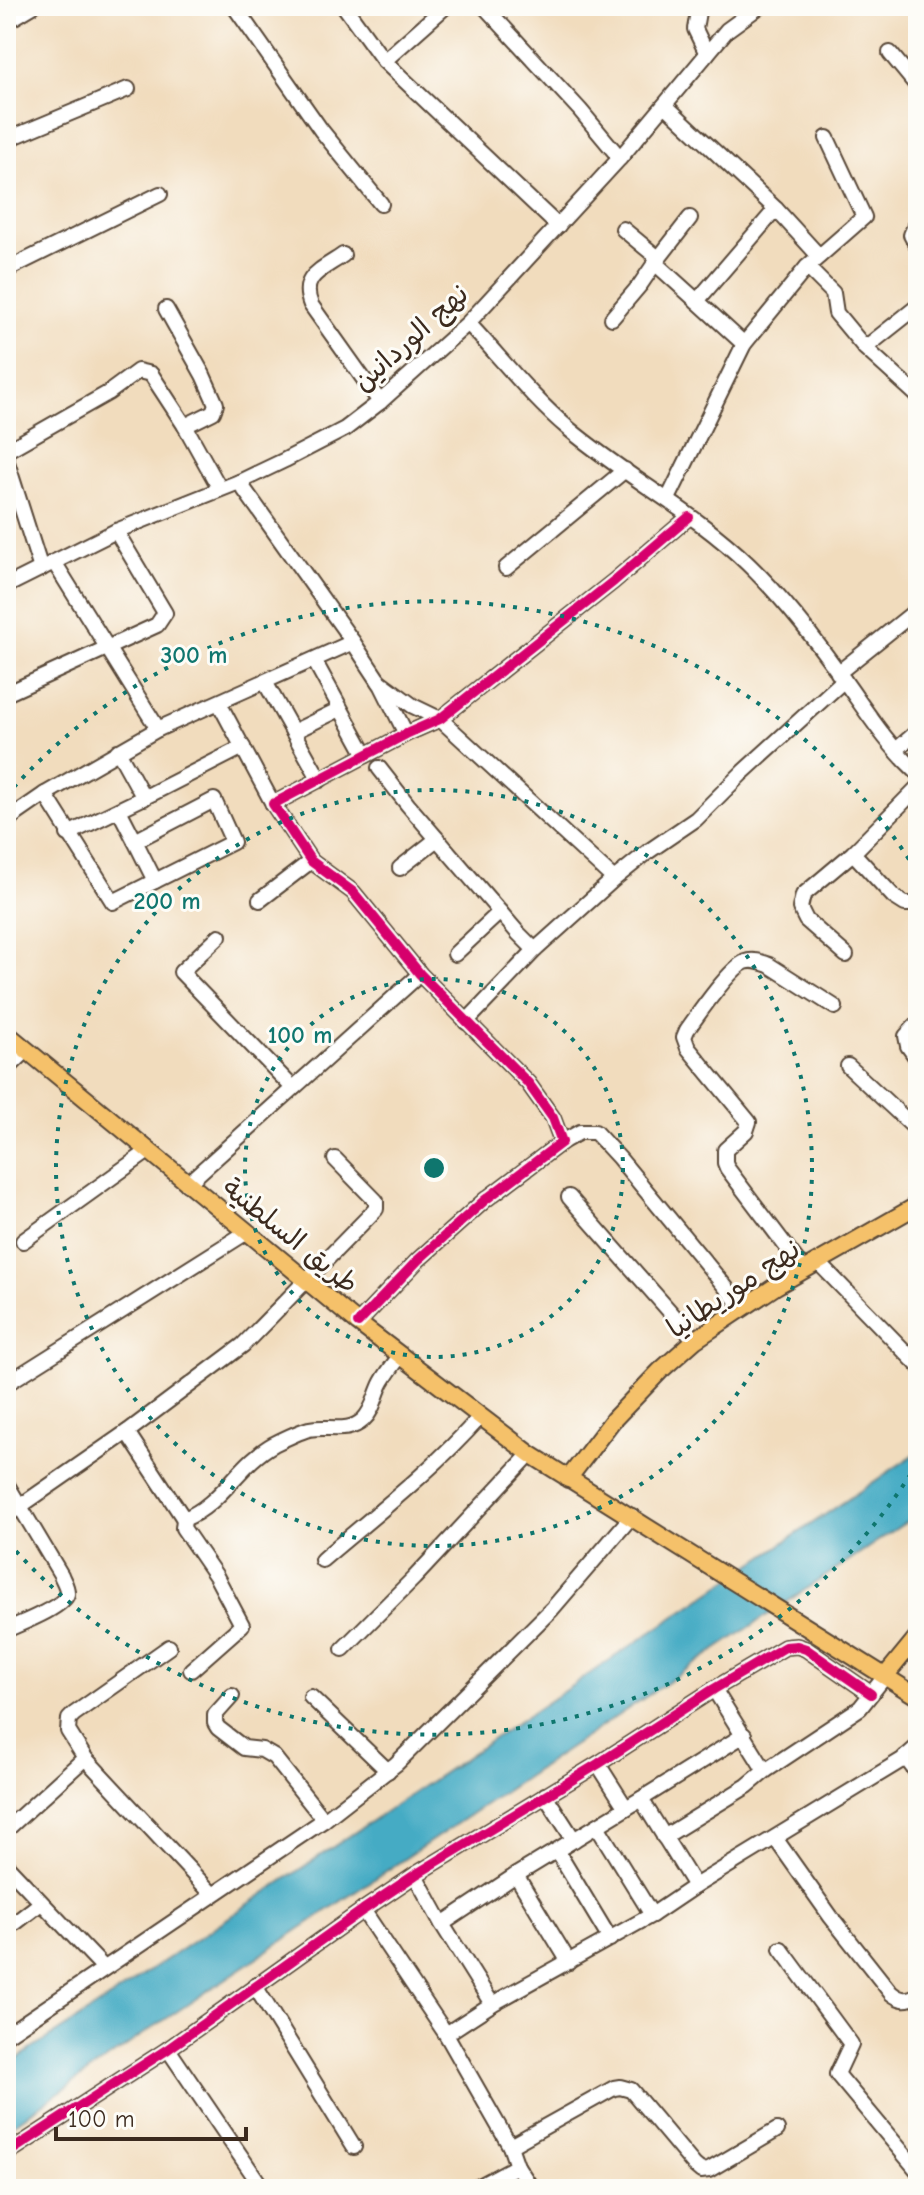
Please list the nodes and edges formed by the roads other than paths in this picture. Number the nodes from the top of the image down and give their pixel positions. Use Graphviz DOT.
graph roads {
  1 [pos="33,6"];
  2 [pos="234,6"];
  3 [pos="344,6"];
  4 [pos="446,6"];
  5 [pos="484,6"];
  6 [pos="699,6"];
  7 [pos="760,6"];
  8 [pos="6,22"];
  9 [pos="890,53"];
  10 [pos="707,54"];
  11 [pos="384,61"];
  12 [pos="918,87"];
  13 [pos="128,89"];
  14 [pos="665,105"];
  15 [pos="827,138"];
  16 [pos="6,140"];
  17 [pos="620,158"];
  18 [pos="160,194"];
  19 [pos="381,204"];
  20 [pos="776,209"];
  21 [pos="690,218"];
  22 [pos="918,219"];
  23 [pos="558,226"];
  24 [pos="623,229"];
  25 [pos="918,248"];
  26 [pos="343,255"];
  27 [pos="819,256"];
  28 [pos="656,260"];
  29 [pos="807,267"];
  30 [pos="6,270"];
  31 [pos="697,301"];
  32 [pos="918,306"];
  33 [pos="166,309"];
  34 [pos="612,318"];
  35 [pos="468,323"];
  36 [pos="744,344"];
  37 [pos="865,348"];
  38 [pos="918,396"];
  39 [pos="380,402"];
  40 [pos="185,426"];
  41 [pos="6,451"];
  42 [pos="6,459"];
  43 [pos="625,470"];
  44 [pos="239,482"];
  45 [pos="220,489"];
  46 [pos="668,499"];
  47 [pos="689,517"];
  48 [pos="116,531"];
  49 [pos="47,565"];
  50 [pos="506,568"];
  51 [pos="6,586"];
  52 [pos="918,609"];
  53 [pos="353,642"];
  54 [pos="106,647"];
  55 [pos="314,660"];
  56 [pos="841,676"];
  57 [pos="379,681"];
  58 [pos="265,682"];
  59 [pos="6,694"];
  60 [pos="219,703"];
  61 [pos="340,709"];
  62 [pos="440,719"];
  63 [pos="158,729"];
  64 [pos="918,731"];
  65 [pos="293,732"];
  66 [pos="406,734"];
  67 [pos="243,747"];
  68 [pos="896,750"];
  69 [pos="118,751"];
  70 [pos="366,755"];
  71 [pos="379,768"];
  72 [pos="918,773"];
  73 [pos="320,780"];
  74 [pos="918,787"];
  75 [pos="45,794"];
  76 [pos="144,798"];
  77 [pos="273,804"];
  78 [pos="119,810"];
  79 [pos="6,821"];
  80 [pos="68,834"];
  81 [pos="437,839"];
  82 [pos="135,841"];
  83 [pos="853,853"];
  84 [pos="311,861"];
  85 [pos="400,868"];
  86 [pos="614,879"];
  87 [pos="155,881"];
  88 [pos="260,900"];
  89 [pos="918,904"];
  90 [pos="500,912"];
  91 [pos="219,936"];
  92 [pos="535,950"];
  93 [pos="455,954"];
  94 [pos="846,955"];
  95 [pos="420,974"];
  96 [pos="835,1007"];
  97 [pos="466,1022"];
  98 [pos="918,1023"];
  99 [pos="6,1033"];
  100 [pos="26,1051"];
  101 [pos="918,1060"];
  102 [pos="848,1066"];
  103 [pos="6,1070"];
  104 [pos="293,1088"];
  105 [pos="918,1131"];
  106 [pos="562,1142"];
  107 [pos="147,1152"];
  108 [pos="335,1159"];
  109 [pos="187,1184"];
  110 [pos="569,1197"];
  111 [pos="918,1205"];
  112 [pos="247,1232"];
  113 [pos="23,1241"];
  114 [pos="811,1266"];
  115 [pos="306,1281"];
  116 [pos="742,1307"];
  117 [pos="358,1323"];
  118 [pos="695,1340"];
  119 [pos="400,1356"];
  120 [pos="918,1365"];
  121 [pos="6,1384"];
  122 [pos="480,1417"];
  123 [pos="127,1432"];
  124 [pos="530,1454"];
  125 [pos="568,1479"];
  126 [pos="6,1483"];
  127 [pos="20,1506"];
  128 [pos="6,1516"];
  129 [pos="632,1516"];
  130 [pos="184,1519"];
  131 [pos="322,1560"];
  132 [pos="6,1630"];
  133 [pos="918,1636"];
  134 [pos="169,1647"];
  135 [pos="343,1649"];
  136 [pos="191,1670"];
  137 [pos="886,1675"];
  138 [pos="714,1689"];
  139 [pos="871,1694"];
  140 [pos="232,1696"];
  141 [pos="311,1697"];
  142 [pos="918,1697"];
  143 [pos="744,1735"];
  144 [pos="918,1746"];
  145 [pos="905,1757"];
  146 [pos="85,1758"];
  147 [pos="598,1764"];
  148 [pos="388,1771"];
  149 [pos="765,1771"];
  150 [pos="918,1774"];
  151 [pos="545,1795"];
  152 [pos="641,1799"];
  153 [pos="626,1808"];
  154 [pos="324,1820"];
  155 [pos="597,1826"];
  156 [pos="6,1830"];
  157 [pos="664,1837"];
  158 [pos="775,1838"];
  159 [pos="574,1840"];
  160 [pos="557,1851"];
  161 [pos="6,1865"];
  162 [pos="415,1875"];
  163 [pos="516,1875"];
  164 [pos="695,1886"];
  165 [pos="212,1894"];
  166 [pos="41,1903"];
  167 [pos="363,1910"];
  168 [pos="652,1915"];
  169 [pos="442,1924"];
  170 [pos="6,1930"];
  171 [pos="610,1939"];
  172 [pos="781,1949"];
  173 [pos="569,1962"];
  174 [pos="104,1968"];
  175 [pos="255,1986"];
  176 [pos="918,1995"];
  177 [pos="492,2004"];
  178 [pos="446,2034"];
  179 [pos="6,2035"];
  180 [pos="168,2049"];
  181 [pos="777,2130"];
  182 [pos="510,2146"];
  183 [pos="354,2147"];
  184 [pos="6,2154"];
  185 [pos="517,2166"];
  186 [pos="918,2171"];
  187 [pos="263,2189"];
  188 [pos="474,2189"];
  189 [pos="532,2189"];
  1 -- 8 [label="street"];
  2 -- 19 [label="street"];
  3 -- 11 [label="street"];
  4 -- 11 [label="street"];
  5 -- 17 [label="street"];
  6 -- 10 [label="street"];
  7 -- 10 [label="street, نهج الوردانين"];
  9 -- 12 [label="street"];
  10 -- 14 [label="street, نهج الوردانين"];
  11 -- 23 [label="street"];
  13 -- 16 [label="street"];
  14 -- 17 [label="street, نهج الوردانين"];
  14 -- 20 [label="street"];
  15 -- 27 [label="street"];
  17 -- 23 [label="street, نهج الوردانين"];
  18 -- 30 [label="street"];
  20 -- 27 [label="street"];
  20 -- 31 [label="street"];
  21 -- 28 [label="street"];
  22 -- 25 [label="street"];
  23 -- 35 [label="street, نهج الوردانين"];
  24 -- 28 [label="street"];
  26 -- 39 [label="street"];
  27 -- 29 [label="street"];
  28 -- 31 [label="street"];
  28 -- 34 [label="street"];
  29 -- 36 [label="street"];
  29 -- 37 [label="street"];
  31 -- 36 [label="street"];
  32 -- 37 [label="street"];
  33 -- 40 [label="street"];
  35 -- 39 [label="street, نهج الوردانين"];
  35 -- 43 [label="street"];
  36 -- 46 [label="street"];
  37 -- 38 [label="street"];
  39 -- 44 [label="street, نهج الوردانين"];
  40 -- 41 [label="street"];
  40 -- 45 [label="street"];
  42 -- 49 [label="street"];
  43 -- 46 [label="street"];
  43 -- 50 [label="street"];
  44 -- 45 [label="street, نهج الوردانين"];
  44 -- 53 [label="street"];
  45 -- 48 [label="street, نهج الوردانين"];
  46 -- 47 [label="street"];
  47 -- 56 [label="street"];
  47 -- 62 [label="street"];
  48 -- 49 [label="street, نهج الوردانين"];
  48 -- 54 [label="street"];
  49 -- 51 [label="street, نهج الوردانين"];
  49 -- 54 [label="street"];
  52 -- 56 [label="street"];
  53 -- 55 [label="street"];
  53 -- 57 [label="street"];
  54 -- 59 [label="street"];
  54 -- 63 [label="street"];
  55 -- 58 [label="street"];
  55 -- 61 [label="street"];
  56 -- 68 [label="street"];
  56 -- 86 [label="street"];
  57 -- 62 [label="street"];
  57 -- 66 [label="street"];
  58 -- 60 [label="street"];
  58 -- 65 [label="street"];
  60 -- 63 [label="street"];
  60 -- 67 [label="street"];
  61 -- 65 [label="street"];
  61 -- 70 [label="street"];
  62 -- 66 [label="street"];
  62 -- 86 [label="street"];
  63 -- 69 [label="street"];
  64 -- 68 [label="street"];
  65 -- 73 [label="street"];
  66 -- 70 [label="street"];
  67 -- 76 [label="street"];
  67 -- 77 [label="street"];
  68 -- 72 [label="street"];
  69 -- 75 [label="street"];
  69 -- 76 [label="street"];
  70 -- 73 [label="street"];
  71 -- 81 [label="street"];
  73 -- 77 [label="street"];
  74 -- 83 [label="street"];
  75 -- 79 [label="street"];
  75 -- 80 [label="street"];
  76 -- 78 [label="street"];
  77 -- 84 [label="street"];
  78 -- 80 [label="street"];
  78 -- 82 [label="street"];
  80 -- 87 [label="street"];
  81 -- 85 [label="street"];
  81 -- 90 [label="street"];
  82 -- 87 [label="street"];
  82 -- 87 [label="street"];
  83 -- 89 [label="street"];
  83 -- 94 [label="street"];
  84 -- 88 [label="street"];
  84 -- 95 [label="street"];
  86 -- 92 [label="street"];
  90 -- 92 [label="street"];
  90 -- 93 [label="street"];
  91 -- 104 [label="street"];
  92 -- 97 [label="street"];
  95 -- 97 [label="street"];
  95 -- 104 [label="street"];
  96 -- 114 [label="street"];
  97 -- 106 [label="street"];
  98 -- 101 [label="street"];
  99 -- 100 [label="main road, طريق السلطنية"];
  100 -- 103 [label="street"];
  100 -- 107 [label="main road, طريق السلطنية"];
  102 -- 105 [label="street"];
  104 -- 109 [label="street"];
  106 -- 116 [label="street"];
  106 -- 117 [label="street"];
  107 -- 109 [label="main road, طريق السلطنية"];
  107 -- 113 [label="street"];
  108 -- 115 [label="street"];
  109 -- 112 [label="main road, طريق السلطنية"];
  110 -- 118 [label="street"];
  111 -- 114 [label="main road, نهج موريطانيا"];
  112 -- 115 [label="main road, طريق السلطنية"];
  112 -- 121 [label="street"];
  114 -- 116 [label="main road, نهج موريطانيا"];
  114 -- 120 [label="street"];
  115 -- 117 [label="main road, طريق السلطنية"];
  115 -- 123 [label="street"];
  116 -- 118 [label="main road, نهج موريطانيا"];
  117 -- 119 [label="main road, طريق السلطنية"];
  118 -- 125 [label="main road, نهج موريطانيا"];
  119 -- 122 [label="main road, طريق السلطنية"];
  119 -- 130 [label="street"];
  122 -- 124 [label="main road, طريق السلطنية"];
  122 -- 131 [label="street"];
  123 -- 127 [label="street"];
  123 -- 130 [label="street"];
  124 -- 125 [label="main road, طريق السلطنية"];
  124 -- 135 [label="street"];
  125 -- 129 [label="main road, طريق السلطنية"];
  126 -- 127 [label="street"];
  127 -- 128 [label="street"];
  127 -- 132 [label="street"];
  129 -- 137 [label="main road, طريق السلطنية"];
  129 -- 148 [label="street"];
  130 -- 136 [label="street"];
  133 -- 137 [label="main road"];
  134 -- 146 [label="street"];
  137 -- 139 [label="street"];
  137 -- 142 [label="main road"];
  138 -- 139 [label="street"];
  138 -- 143 [label="street"];
  138 -- 147 [label="street"];
  139 -- 149 [label="street"];
  140 -- 154 [label="street"];
  141 -- 148 [label="street"];
  143 -- 149 [label="street"];
  143 -- 152 [label="street"];
  144 -- 145 [label="street"];
  145 -- 150 [label="street"];
  145 -- 158 [label="street"];
  146 -- 156 [label="street"];
  146 -- 165 [label="street"];
  147 -- 151 [label="street"];
  147 -- 153 [label="street"];
  148 -- 154 [label="street"];
  149 -- 157 [label="street"];
  151 -- 159 [label="street"];
  151 -- 162 [label="street"];
  152 -- 153 [label="street"];
  152 -- 157 [label="street"];
  153 -- 155 [label="street"];
  154 -- 165 [label="street"];
  155 -- 159 [label="street"];
  155 -- 168 [label="street"];
  157 -- 164 [label="street"];
  158 -- 164 [label="street"];
  158 -- 176 [label="street"];
  159 -- 160 [label="street"];
  160 -- 163 [label="street"];
  160 -- 171 [label="street"];
  161 -- 166 [label="street"];
  162 -- 167 [label="street"];
  162 -- 169 [label="street"];
  163 -- 169 [label="street"];
  163 -- 173 [label="street"];
  164 -- 168 [label="street"];
  165 -- 174 [label="street"];
  166 -- 170 [label="street"];
  166 -- 174 [label="street"];
  167 -- 175 [label="street"];
  167 -- 178 [label="street"];
  168 -- 171 [label="street"];
  169 -- 177 [label="street"];
  171 -- 173 [label="street"];
  172 -- 186 [label="street"];
  173 -- 177 [label="street"];
  174 -- 179 [label="street"];
  175 -- 180 [label="street"];
  175 -- 183 [label="street"];
  177 -- 178 [label="street"];
  178 -- 182 [label="street"];
  180 -- 184 [label="street"];
  180 -- 187 [label="street"];
  181 -- 182 [label="street"];
  182 -- 185 [label="street"];
  185 -- 188 [label="street"];
  185 -- 189 [label="street"];
}
